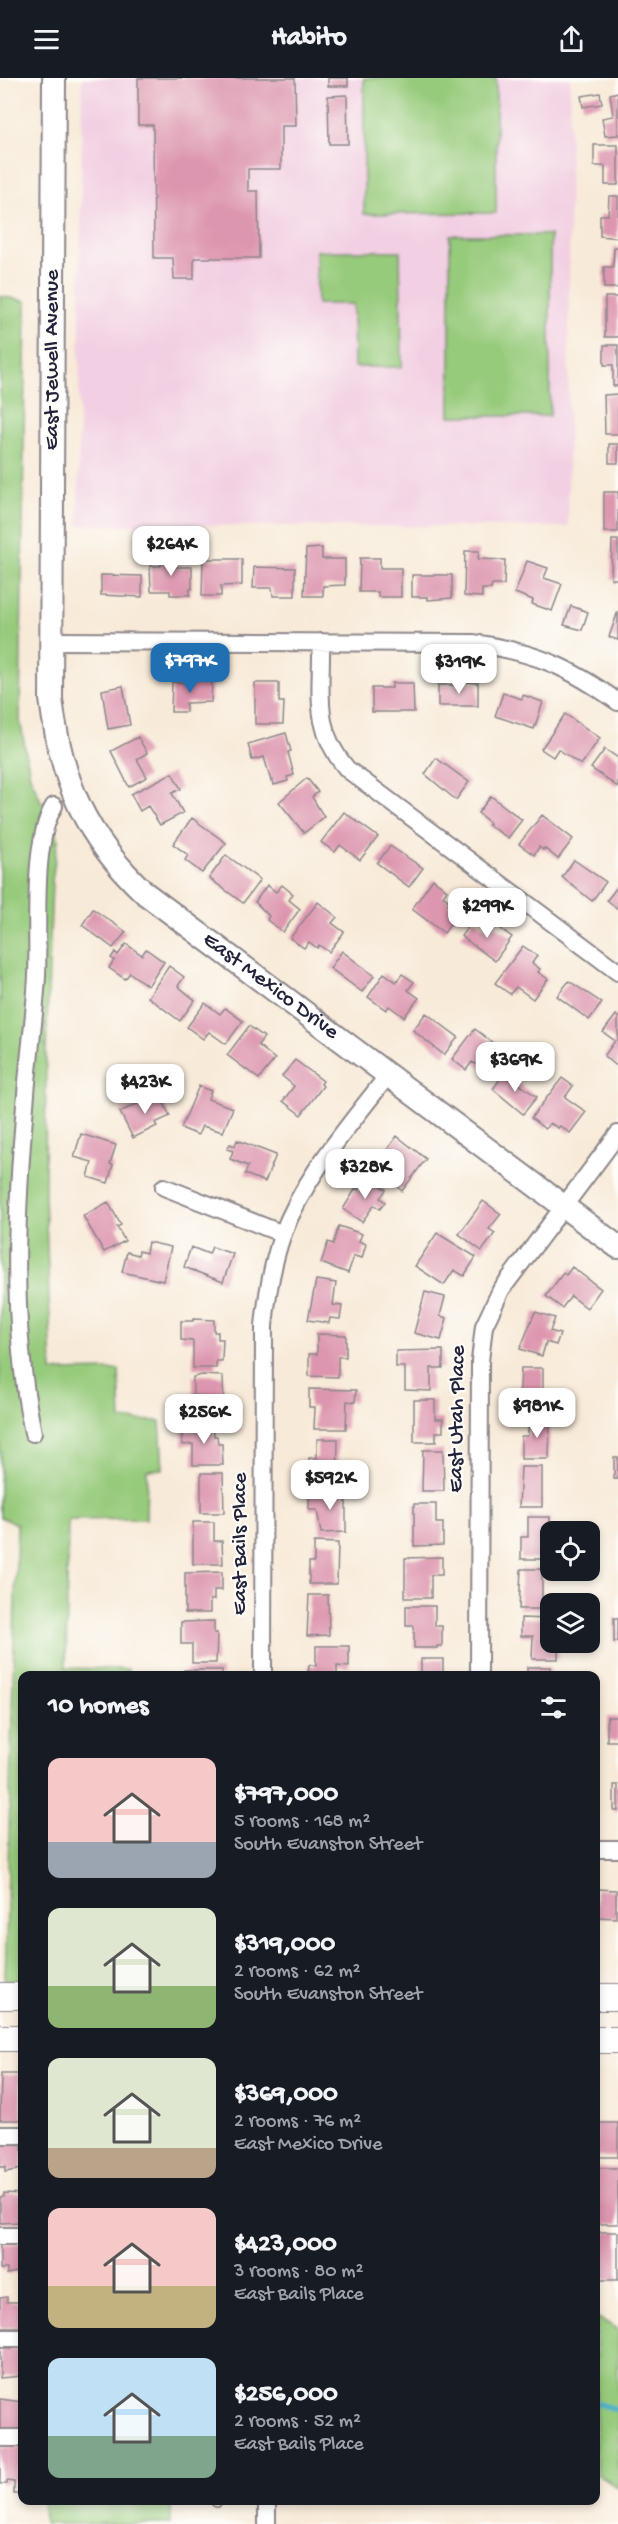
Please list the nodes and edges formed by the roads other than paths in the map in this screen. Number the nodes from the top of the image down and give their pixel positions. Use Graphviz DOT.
graph roads {
  1 [pos="54,78"];
  2 [pos="52,641"];
  3 [pos="321,642"];
  4 [pos="618,702"];
  5 [pos="54,806"];
  6 [pos="618,972"];
  7 [pos="388,1075"];
  8 [pos="618,1134"];
  9 [pos="164,1187"];
  10 [pos="564,1206"];
  11 [pos="283,1234"];
  12 [pos="618,1247"];
  13 [pos="33,1433"];
  14 [pos="263,1671"];
  15 [pos="479,1671"];
  16 [pos="600,1849"];
  17 [pos="618,1849"];
  18 [pos="0,1996"];
  19 [pos="18,1996"];
  20 [pos="600,1997"];
  21 [pos="618,1997"];
  22 [pos="0,2038"];
  23 [pos="18,2038"];
  24 [pos="600,2040"];
  25 [pos="618,2040"];
  26 [pos="0,2134"];
  27 [pos="18,2134"];
  28 [pos="0,2236"];
  29 [pos="18,2236"];
  30 [pos="0,2338"];
  31 [pos="18,2338"];
  32 [pos="0,2438"];
  33 [pos="18,2438"];
  34 [pos="267,2505"];
  35 [pos="267,2524"];
  1 -- 2 [label="street, East Jewell Avenue"];
  2 -- 3 [label="street"];
  2 -- 7 [label="street, East Mexico Drive"];
  3 -- 4 [label="street"];
  3 -- 6 [label="street"];
  5 -- 13 [label="street"];
  7 -- 10 [label="street, East Mexico Drive"];
  7 -- 11 [label="street, East Bails Place"];
  8 -- 10 [label="street, East Utah Place"];
  9 -- 11 [label="street"];
  10 -- 12 [label="street, East Mexico Drive"];
  10 -- 15 [label="street, East Utah Place"];
  11 -- 14 [label="street, East Bails Place"];
  16 -- 17 [label="street"];
  18 -- 19 [label="main road"];
  20 -- 21 [label="main road"];
  22 -- 23 [label="main road"];
  24 -- 25 [label="main road"];
  26 -- 27 [label="street"];
  28 -- 29 [label="street"];
  30 -- 31 [label="street"];
  32 -- 33 [label="street"];
  34 -- 35 [label="street"];
}
